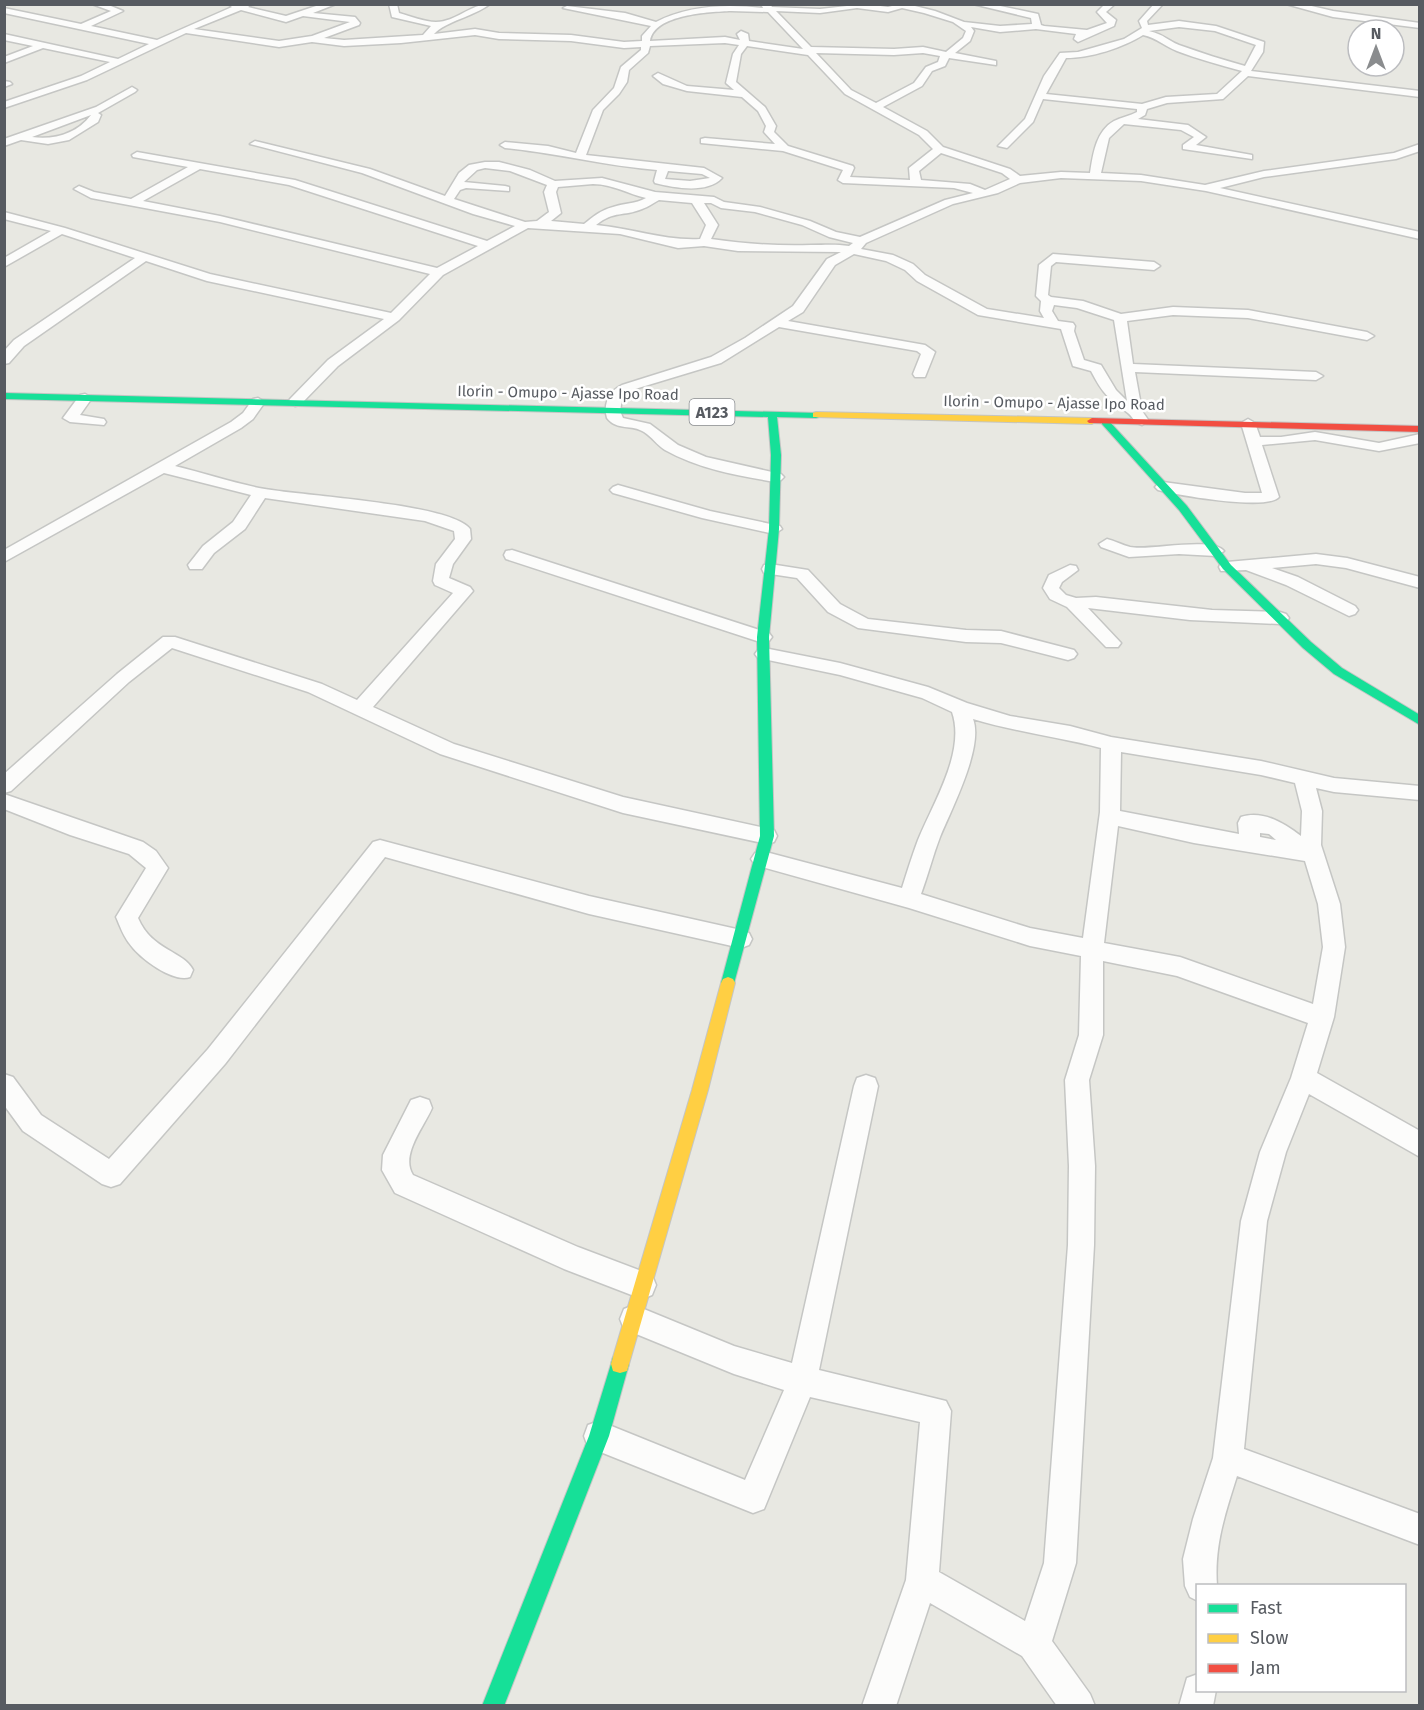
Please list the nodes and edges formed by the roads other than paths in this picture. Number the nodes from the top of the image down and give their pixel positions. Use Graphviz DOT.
graph roads {
  1 [pos="96,4"];
  2 [pos="231,4"];
  3 [pos="332,4"];
  4 [pos="393,4"];
  5 [pos="486,4"];
  6 [pos="611,4"];
  7 [pos="687,4"];
  8 [pos="751,4"];
  9 [pos="977,4"];
  10 [pos="1018,4"];
  11 [pos="1112,4"];
  12 [pos="1159,4"];
  13 [pos="897,5"];
  14 [pos="1292,5"];
  15 [pos="245,6"];
  16 [pos="120,7"];
  17 [pos="567,8"];
  18 [pos="766,8"];
  19 [pos="4,10"];
  20 [pos="1007,11"];
  21 [pos="697,12"];
  22 [pos="306,15"];
  23 [pos="600,17"];
  24 [pos="751,18"];
  25 [pos="655,24"];
  26 [pos="742,24"];
  27 [pos="965,24"];
  28 [pos="436,25"];
  29 [pos="1037,26"];
  30 [pos="83,27"];
  31 [pos="1419,27"];
  32 [pos="185,30"];
  33 [pos="732,30"];
  34 [pos="1145,30"];
  35 [pos="64,33"];
  36 [pos="1089,33"];
  37 [pos="54,36"];
  38 [pos="428,36"];
  39 [pos="4,37"];
  40 [pos="312,39"];
  41 [pos="711,40"];
  42 [pos="158,43"];
  43 [pos="744,43"];
  44 [pos="39,44"];
  45 [pos="644,44"];
  46 [pos="810,52"];
  47 [pos="946,55"];
  48 [pos="1064,55"];
  49 [pos="4,60"];
  50 [pos="122,62"];
  51 [pos="993,63"];
  52 [pos="1246,71"];
  53 [pos="658,76"];
  54 [pos="1419,81"];
  55 [pos="132,90"];
  56 [pos="742,94"];
  57 [pos="1415,94"];
  58 [pos="1040,96"];
  59 [pos="100,104"];
  60 [pos="4,105"];
  61 [pos="1142,107"];
  62 [pos="874,108"];
  63 [pos="1129,121"];
  64 [pos="10,139"];
  65 [pos="705,141"];
  66 [pos="39,142"];
  67 [pos="255,144"];
  68 [pos="505,145"];
  69 [pos="1003,146"];
  70 [pos="1419,147"];
  71 [pos="784,148"];
  72 [pos="939,149"];
  73 [pos="35,153"];
  74 [pos="137,155"];
  75 [pos="579,157"];
  76 [pos="1248,157"];
  77 [pos="200,165"];
  78 [pos="664,167"];
  79 [pos="1227,168"];
  80 [pos="1095,175"];
  81 [pos="1018,180"];
  82 [pos="916,181"];
  83 [pos="552,184"];
  84 [pos="456,187"];
  85 [pos="1206,188"];
  86 [pos="79,189"];
  87 [pos="505,189"];
  88 [pos="982,194"];
  89 [pos="656,197"];
  90 [pos="696,200"];
  91 [pos="448,201"];
  92 [pos="134,202"];
  93 [pos="4,214"];
  94 [pos="540,224"];
  95 [pos="525,225"];
  96 [pos="585,229"];
  97 [pos="61,230"];
  98 [pos="1419,236"];
  99 [pos="862,241"];
  100 [pos="704,242"];
  101 [pos="487,245"];
  102 [pos="813,249"];
  103 [pos="851,251"];
  104 [pos="146,256"];
  105 [pos="831,262"];
  106 [pos="4,263"];
  107 [pos="1154,266"];
  108 [pos="439,272"];
  109 [pos="1048,300"];
  110 [pos="394,317"];
  111 [pos="1120,318"];
  112 [pos="778,323"];
  113 [pos="1053,324"];
  114 [pos="1367,336"];
  115 [pos="4,360"];
  116 [pos="1128,368"];
  117 [pos="920,374"];
  118 [pos="1316,376"];
  119 [pos="4,396"];
  120 [pos="85,398"];
  121 [pos="258,402"];
  122 [pos="295,402"];
  123 [pos="611,410"];
  124 [pos="772,413"];
  125 [pos="1139,416"];
  126 [pos="99,422"];
  127 [pos="1105,422"];
  128 [pos="1248,423"];
  129 [pos="1419,429"];
  130 [pos="1419,438"];
  131 [pos="1254,441"];
  132 [pos="160,467"];
  133 [pos="776,477"];
  134 [pos="1163,487"];
  135 [pos="618,490"];
  136 [pos="260,493"];
  137 [pos="774,529"];
  138 [pos="1107,544"];
  139 [pos="1216,551"];
  140 [pos="512,555"];
  141 [pos="4,557"];
  142 [pos="196,565"];
  143 [pos="1245,565"];
  144 [pos="1227,567"];
  145 [pos="770,569"];
  146 [pos="1070,570"];
  147 [pos="1419,583"];
  148 [pos="1073,603"];
  149 [pos="1349,610"];
  150 [pos="1280,618"];
  151 [pos="1112,643"];
  152 [pos="764,645"];
  153 [pos="1068,654"];
  154 [pos="361,708"];
  155 [pos="960,708"];
  156 [pos="1419,721"];
  157 [pos="1111,744"];
  158 [pos="1304,779"];
  159 [pos="4,786"];
  160 [pos="1419,793"];
  161 [pos="4,801"];
  162 [pos="1109,816"];
  163 [pos="767,836"];
  164 [pos="1311,854"];
  165 [pos="762,859"];
  166 [pos="909,899"];
  167 [pos="741,939"];
  168 [pos="1092,951"];
  169 [pos="182,970"];
  170 [pos="1322,1017"];
  171 [pos="1303,1078"];
  172 [pos="4,1085"];
  173 [pos="866,1086"];
  174 [pos="420,1108"];
  175 [pos="1419,1145"];
  176 [pos="642,1285"];
  177 [pos="634,1319"];
  178 [pos="802,1381"];
  179 [pos="599,1436"];
  180 [pos="1228,1458"];
  181 [pos="1419,1530"];
  182 [pos="922,1580"];
  183 [pos="1201,1584"];
  184 [pos="1034,1644"];
  185 [pos="493,1706"];
  186 [pos="879,1706"];
  187 [pos="1078,1706"];
  1 -- 16 [label="street"];
  2 -- 15 [label="street"];
  3 -- 22 [label="street"];
  4 -- 28 [label="street"];
  5 -- 28 [label="street"];
  6 -- 23 [label="street"];
  7 -- 21 [label="street"];
  8 -- 18 [label="street"];
  9 -- 20 [label="street"];
  10 -- 20 [label="street"];
  11 -- 36 [label="street"];
  12 -- 34 [label="street"];
  13 -- 18 [label="street"];
  13 -- 27 [label="street"];
  14 -- 31 [label="street"];
  15 -- 22 [label="street"];
  15 -- 32 [label="street"];
  16 -- 30 [label="street"];
  17 -- 23 [label="street"];
  18 -- 21 [label="street"];
  18 -- 24 [label="street"];
  18 -- 46 [label="street"];
  19 -- 30 [label="street"];
  20 -- 29 [label="street"];
  21 -- 25 [label="street"];
  22 -- 40 [label="street"];
  23 -- 25 [label="street"];
  25 -- 45 [label="street"];
  26 -- 33 [label="street"];
  27 -- 29 [label="street"];
  27 -- 47 [label="street"];
  28 -- 38 [label="street"];
  29 -- 36 [label="street"];
  30 -- 35 [label="street"];
  30 -- 42 [label="street"];
  32 -- 40 [label="street"];
  32 -- 42 [label="street"];
  33 -- 41 [label="street"];
  33 -- 43 [label="street"];
  34 -- 48 [label="street"];
  34 -- 52 [label="street"];
  34 -- 52 [label="street"];
  36 -- 48 [label="street"];
  37 -- 44 [label="street"];
  38 -- 40 [label="street"];
  38 -- 45 [label="street"];
  39 -- 44 [label="street"];
  41 -- 43 [label="street"];
  41 -- 45 [label="street"];
  42 -- 50 [label="street"];
  43 -- 46 [label="street"];
  43 -- 56 [label="street"];
  44 -- 49 [label="street"];
  44 -- 50 [label="street"];
  45 -- 75 [label="street"];
  46 -- 47 [label="street"];
  46 -- 62 [label="street"];
  47 -- 51 [label="street"];
  47 -- 62 [label="street"];
  48 -- 58 [label="street"];
  50 -- 60 [label="street"];
  52 -- 57 [label="street"];
  52 -- 61 [label="street"];
  53 -- 56 [label="street"];
  54 -- 57 [label="street"];
  55 -- 59 [label="street"];
  56 -- 71 [label="street"];
  58 -- 61 [label="street"];
  58 -- 69 [label="street"];
  59 -- 64 [label="street"];
  59 -- 66 [label="street"];
  61 -- 63 [label="street"];
  62 -- 72 [label="street"];
  63 -- 79 [label="street"];
  63 -- 80 [label="street"];
  64 -- 66 [label="street"];
  65 -- 71 [label="street"];
  66 -- 73 [label="street"];
  67 -- 91 [label="street"];
  68 -- 75 [label="street"];
  70 -- 79 [label="street"];
  71 -- 82 [label="street"];
  72 -- 81 [label="street"];
  72 -- 82 [label="street"];
  74 -- 77 [label="street"];
  75 -- 78 [label="street"];
  76 -- 79 [label="street"];
  77 -- 92 [label="street"];
  77 -- 101 [label="street"];
  79 -- 85 [label="street"];
  80 -- 81 [label="street"];
  80 -- 85 [label="street"];
  81 -- 88 [label="street"];
  82 -- 88 [label="street"];
  83 -- 84 [label="street"];
  83 -- 89 [label="street"];
  83 -- 94 [label="street"];
  84 -- 87 [label="street"];
  84 -- 91 [label="street"];
  85 -- 98 [label="street"];
  86 -- 92 [label="street"];
  88 -- 99 [label="street"];
  89 -- 90 [label="street"];
  89 -- 96 [label="street"];
  90 -- 99 [label="street"];
  90 -- 100 [label="street"];
  91 -- 95 [label="street"];
  92 -- 108 [label="street"];
  93 -- 97 [label="street"];
  94 -- 95 [label="street"];
  94 -- 96 [label="street"];
  95 -- 101 [label="street"];
  96 -- 100 [label="street"];
  97 -- 104 [label="street"];
  97 -- 106 [label="street"];
  99 -- 103 [label="street"];
  100 -- 102 [label="street"];
  101 -- 108 [label="street"];
  102 -- 103 [label="street"];
  102 -- 105 [label="street"];
  103 -- 105 [label="street"];
  103 -- 113 [label="street"];
  104 -- 110 [label="street"];
  104 -- 115 [label="street"];
  105 -- 112 [label="street"];
  107 -- 109 [label="street"];
  108 -- 110 [label="street"];
  109 -- 111 [label="street"];
  109 -- 113 [label="street"];
  110 -- 122 [label="street"];
  111 -- 114 [label="street"];
  111 -- 116 [label="street"];
  112 -- 117 [label="street"];
  112 -- 123 [label="street"];
  113 -- 125 [label="street"];
  116 -- 118 [label="street"];
  116 -- 125 [label="street"];
  119 -- 120 [label="main road, Ilorin - Omupo - Ajasse Ipo Road / A123"];
  120 -- 121 [label="main road, Ilorin - Omupo - Ajasse Ipo Road / A123"];
  120 -- 126 [label="street"];
  121 -- 122 [label="main road, Ilorin - Omupo - Ajasse Ipo Road / A123"];
  121 -- 132 [label="street"];
  122 -- 123 [label="main road, Ilorin - Omupo - Ajasse Ipo Road / A123"];
  123 -- 124 [label="main road, Ilorin - Omupo - Ajasse Ipo Road / A123"];
  123 -- 133 [label="street"];
  124 -- 127 [label="main road, Ilorin - Omupo - Ajasse Ipo Road / A123"];
  124 -- 133 [label="main road"];
  125 -- 127 [label="main road, Ilorin - Omupo - Ajasse Ipo Road / A123"];
  125 -- 128 [label="main road, Ilorin - Omupo - Ajasse Ipo Road / A123"];
  127 -- 134 [label="main road"];
  128 -- 129 [label="main road, Ilorin - Omupo - Ajasse Ipo Road / A123"];
  128 -- 131 [label="street"];
  130 -- 131 [label="street"];
  131 -- 134 [label="street"];
  132 -- 136 [label="street"];
  132 -- 141 [label="street"];
  133 -- 137 [label="main road"];
  134 -- 139 [label="main road"];
  135 -- 137 [label="street"];
  136 -- 142 [label="street"];
  136 -- 154 [label="street"];
  137 -- 145 [label="main road"];
  138 -- 139 [label="street"];
  139 -- 144 [label="main road"];
  140 -- 152 [label="street"];
  143 -- 144 [label="street"];
  143 -- 147 [label="street"];
  143 -- 149 [label="street"];
  144 -- 150 [label="main road"];
  145 -- 152 [label="main road"];
  145 -- 153 [label="street"];
  146 -- 148 [label="street"];
  148 -- 150 [label="street"];
  148 -- 151 [label="street"];
  150 -- 156 [label="main road"];
  152 -- 155 [label="street"];
  152 -- 163 [label="main road"];
  154 -- 159 [label="street"];
  154 -- 163 [label="street"];
  155 -- 157 [label="street"];
  155 -- 166 [label="street"];
  157 -- 158 [label="street"];
  157 -- 162 [label="street"];
  158 -- 160 [label="street"];
  158 -- 164 [label="street"];
  161 -- 169 [label="street"];
  162 -- 164 [label="street"];
  162 -- 168 [label="street"];
  163 -- 165 [label="main road"];
  164 -- 170 [label="street"];
  165 -- 166 [label="street"];
  165 -- 167 [label="main road"];
  166 -- 168 [label="street"];
  167 -- 172 [label="street"];
  167 -- 176 [label="main road"];
  168 -- 170 [label="street"];
  168 -- 184 [label="street"];
  170 -- 171 [label="street"];
  171 -- 175 [label="street"];
  171 -- 180 [label="street"];
  173 -- 178 [label="street"];
  174 -- 176 [label="street"];
  176 -- 177 [label="main road"];
  177 -- 178 [label="street"];
  177 -- 179 [label="main road"];
  178 -- 179 [label="street"];
  178 -- 182 [label="street"];
  179 -- 185 [label="main road"];
  180 -- 181 [label="street"];
  180 -- 183 [label="street"];
  182 -- 184 [label="street"];
  182 -- 186 [label="street"];
  184 -- 187 [label="street"];
}
